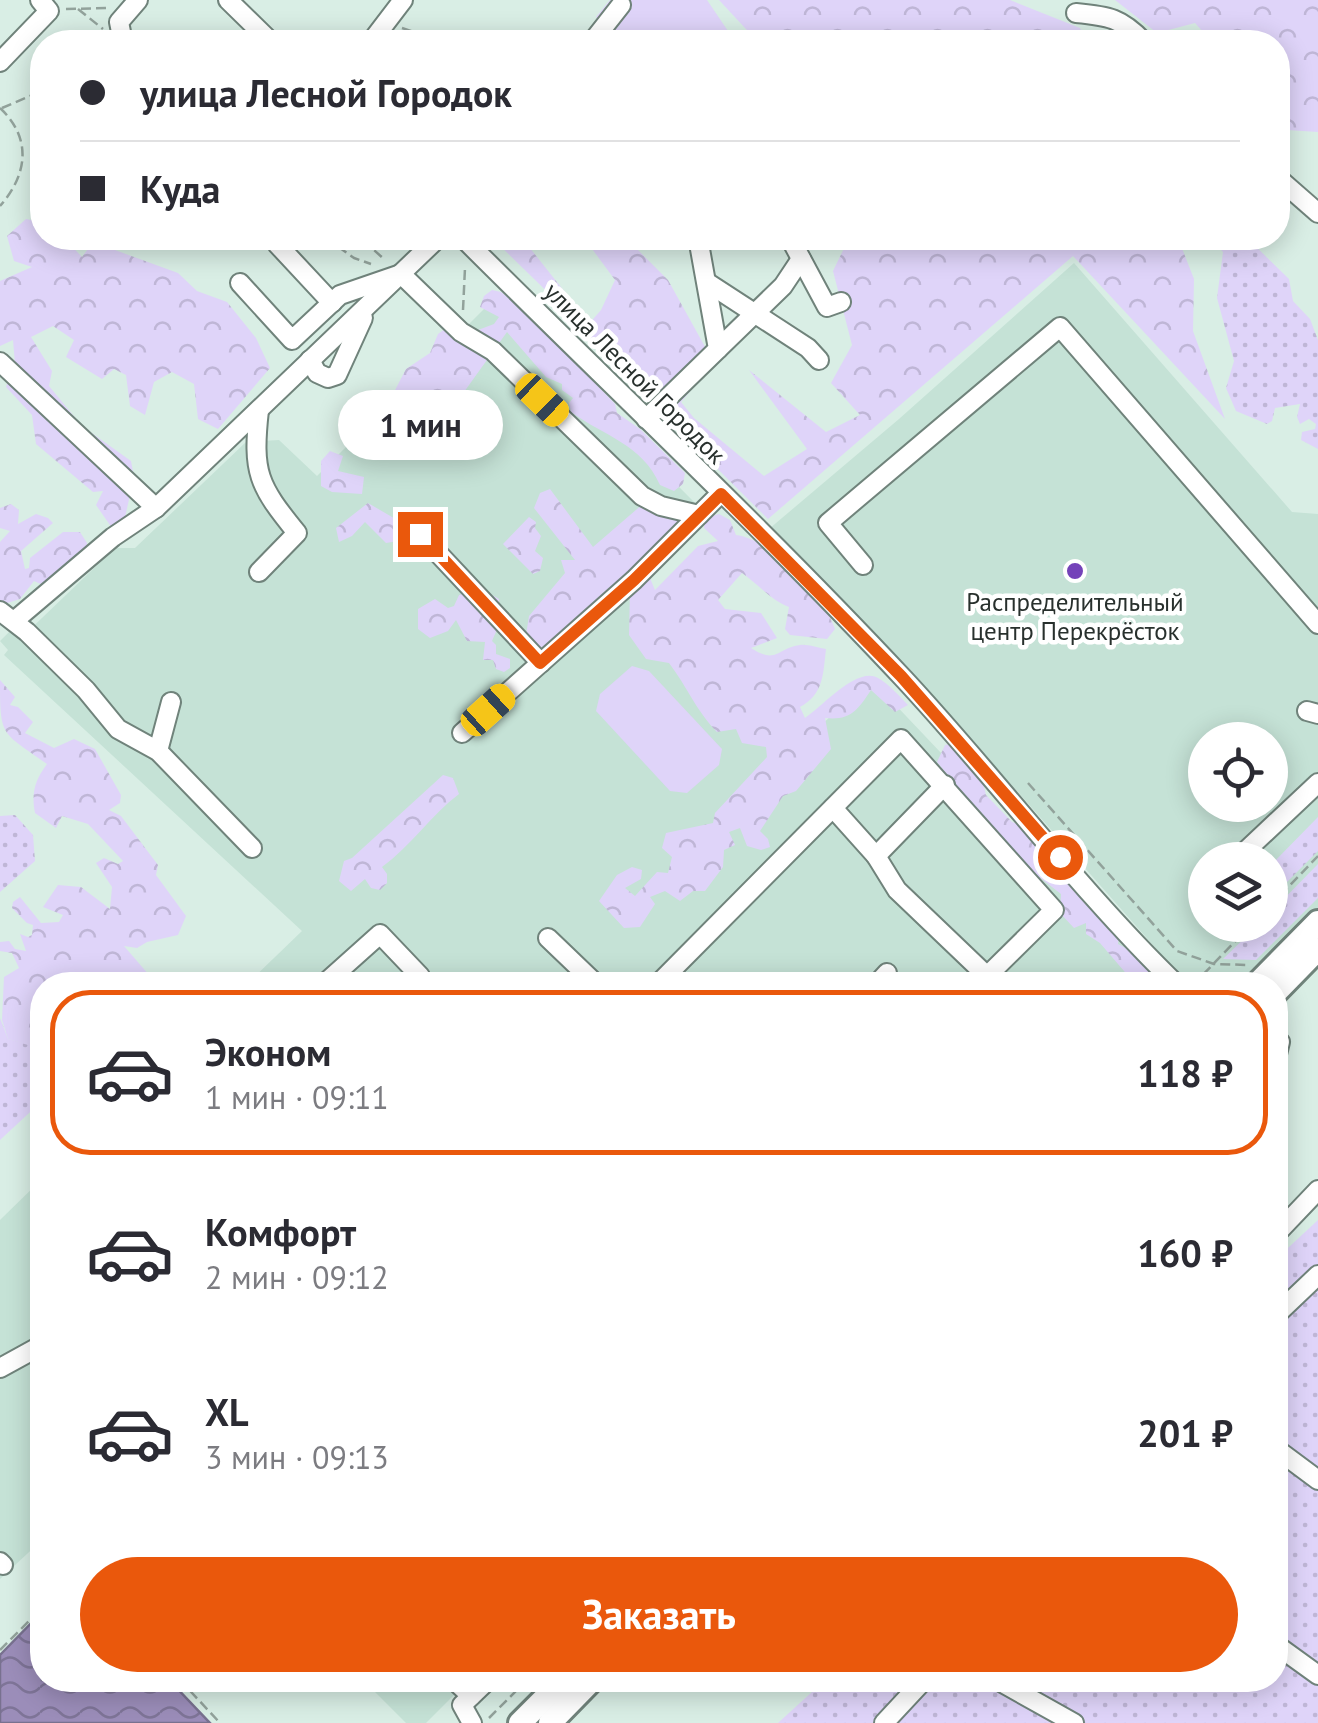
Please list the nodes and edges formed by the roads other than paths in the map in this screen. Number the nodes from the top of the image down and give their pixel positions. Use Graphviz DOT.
graph roads {
  1 [pos="228,0"];
  2 [pos="404,0"];
  3 [pos="134,4"];
  4 [pos="622,4"];
  5 [pos="44,6"];
  6 [pos="1076,12"];
  7 [pos="120,30"];
  8 [pos="259,30"];
  9 [pos="382,30"];
  10 [pos="601,30"];
  11 [pos="1133,30"];
  12 [pos="0,62"];
  13 [pos="1290,188"];
  14 [pos="1318,213"];
  15 [pos="283,250"];
  16 [pos="425,250"];
  17 [pos="476,250"];
  18 [pos="701,250"];
  19 [pos="797,250"];
  20 [pos="802,260"];
  21 [pos="400,274"];
  22 [pos="240,283"];
  23 [pos="708,283"];
  24 [pos="372,301"];
  25 [pos="841,302"];
  26 [pos="332,303"];
  27 [pos="753,315"];
  28 [pos="718,349"];
  29 [pos="310,360"];
  30 [pos="819,360"];
  31 [pos="0,362"];
  32 [pos="259,410"];
  33 [pos="646,418"];
  34 [pos="721,494"];
  35 [pos="156,508"];
  36 [pos="699,516"];
  37 [pos="420,534"];
  38 [pos="864,565"];
  39 [pos="259,572"];
  40 [pos="7,616"];
  41 [pos="1318,624"];
  42 [pos="540,663"];
  43 [pos="170,702"];
  44 [pos="462,733"];
  45 [pos="158,751"];
  46 [pos="1318,783"];
  47 [pos="945,786"];
  48 [pos="833,808"];
  49 [pos="1255,842"];
  50 [pos="252,848"];
  51 [pos="876,856"];
  52 [pos="1318,922"];
  53 [pos="548,938"];
  54 [pos="1318,949"];
  55 [pos="338,972"];
  56 [pos="416,972"];
  57 [pos="583,972"];
  58 [pos="670,972"];
  59 [pos="974,972"];
  60 [pos="990,972"];
  61 [pos="1166,972"];
  62 [pos="1257,972"];
  63 [pos="1288,980"];
  64 [pos="1318,1190"];
  65 [pos="1288,1222"];
  66 [pos="1317,1274"];
  67 [pos="1288,1303"];
  68 [pos="30,1352"];
  69 [pos="0,1368"];
  70 [pos="1288,1458"];
  71 [pos="1318,1480"];
  72 [pos="1288,1653"];
  73 [pos="1318,1675"];
  74 [pos="467,1692"];
  75 [pos="475,1692"];
  76 [pos="552,1692"];
  77 [pos="580,1692"];
  78 [pos="913,1692"];
  79 [pos="1018,1692"];
  80 [pos="471,1696"];
  81 [pos="472,1723"];
  82 [pos="520,1723"];
  83 [pos="550,1723"];
  84 [pos="884,1723"];
  85 [pos="1074,1723"];
  1 -- 8 [label="street"];
  2 -- 9 [label="street"];
  3 -- 7 [label="street"];
  4 -- 10 [label="street"];
  5 -- 12 [label="street"];
  6 -- 11 [label="street"];
  13 -- 14 [label="street"];
  15 -- 26 [label="street"];
  16 -- 21 [label="street"];
  17 -- 33 [label="street, улица Лесной Городок"];
  18 -- 23 [label="street"];
  19 -- 20 [label="street"];
  20 -- 25 [label="street"];
  20 -- 27 [label="street"];
  21 -- 24 [label="street"];
  21 -- 26 [label="street"];
  21 -- 36 [label="street"];
  22 -- 26 [label="street"];
  23 -- 27 [label="street"];
  23 -- 28 [label="street"];
  24 -- 29 [label="street"];
  24 -- 29 [label="street"];
  27 -- 28 [label="street"];
  27 -- 30 [label="street"];
  28 -- 33 [label="street"];
  29 -- 32 [label="street"];
  31 -- 35 [label="street"];
  32 -- 35 [label="street"];
  32 -- 39 [label="street"];
  33 -- 34 [label="street, улица Лесной Городок"];
  34 -- 36 [label="street"];
  34 -- 61 [label="street, улица Лесной Городок"];
  35 -- 40 [label="street"];
  36 -- 42 [label="street"];
  37 -- 42 [label="street"];
  38 -- 41 [label="street"];
  40 -- 45 [label="street"];
  42 -- 44 [label="street"];
  43 -- 45 [label="street"];
  45 -- 50 [label="street"];
  46 -- 49 [label="street"];
  47 -- 48 [label="street"];
  47 -- 51 [label="street"];
  47 -- 60 [label="street"];
  48 -- 51 [label="street"];
  48 -- 58 [label="street"];
  51 -- 59 [label="street"];
  52 -- 62 [label="main road"];
  53 -- 57 [label="street"];
  54 -- 63 [label="main road"];
  55 -- 56 [label="street"];
  64 -- 65 [label="street"];
  66 -- 67 [label="street"];
  68 -- 69 [label="street"];
  70 -- 71 [label="street"];
  72 -- 73 [label="street"];
  74 -- 80 [label="street"];
  75 -- 80 [label="street"];
  76 -- 82 [label="main road"];
  77 -- 83 [label="main road"];
  78 -- 84 [label="street"];
  79 -- 85 [label="street"];
  80 -- 81 [label="street"];
}
